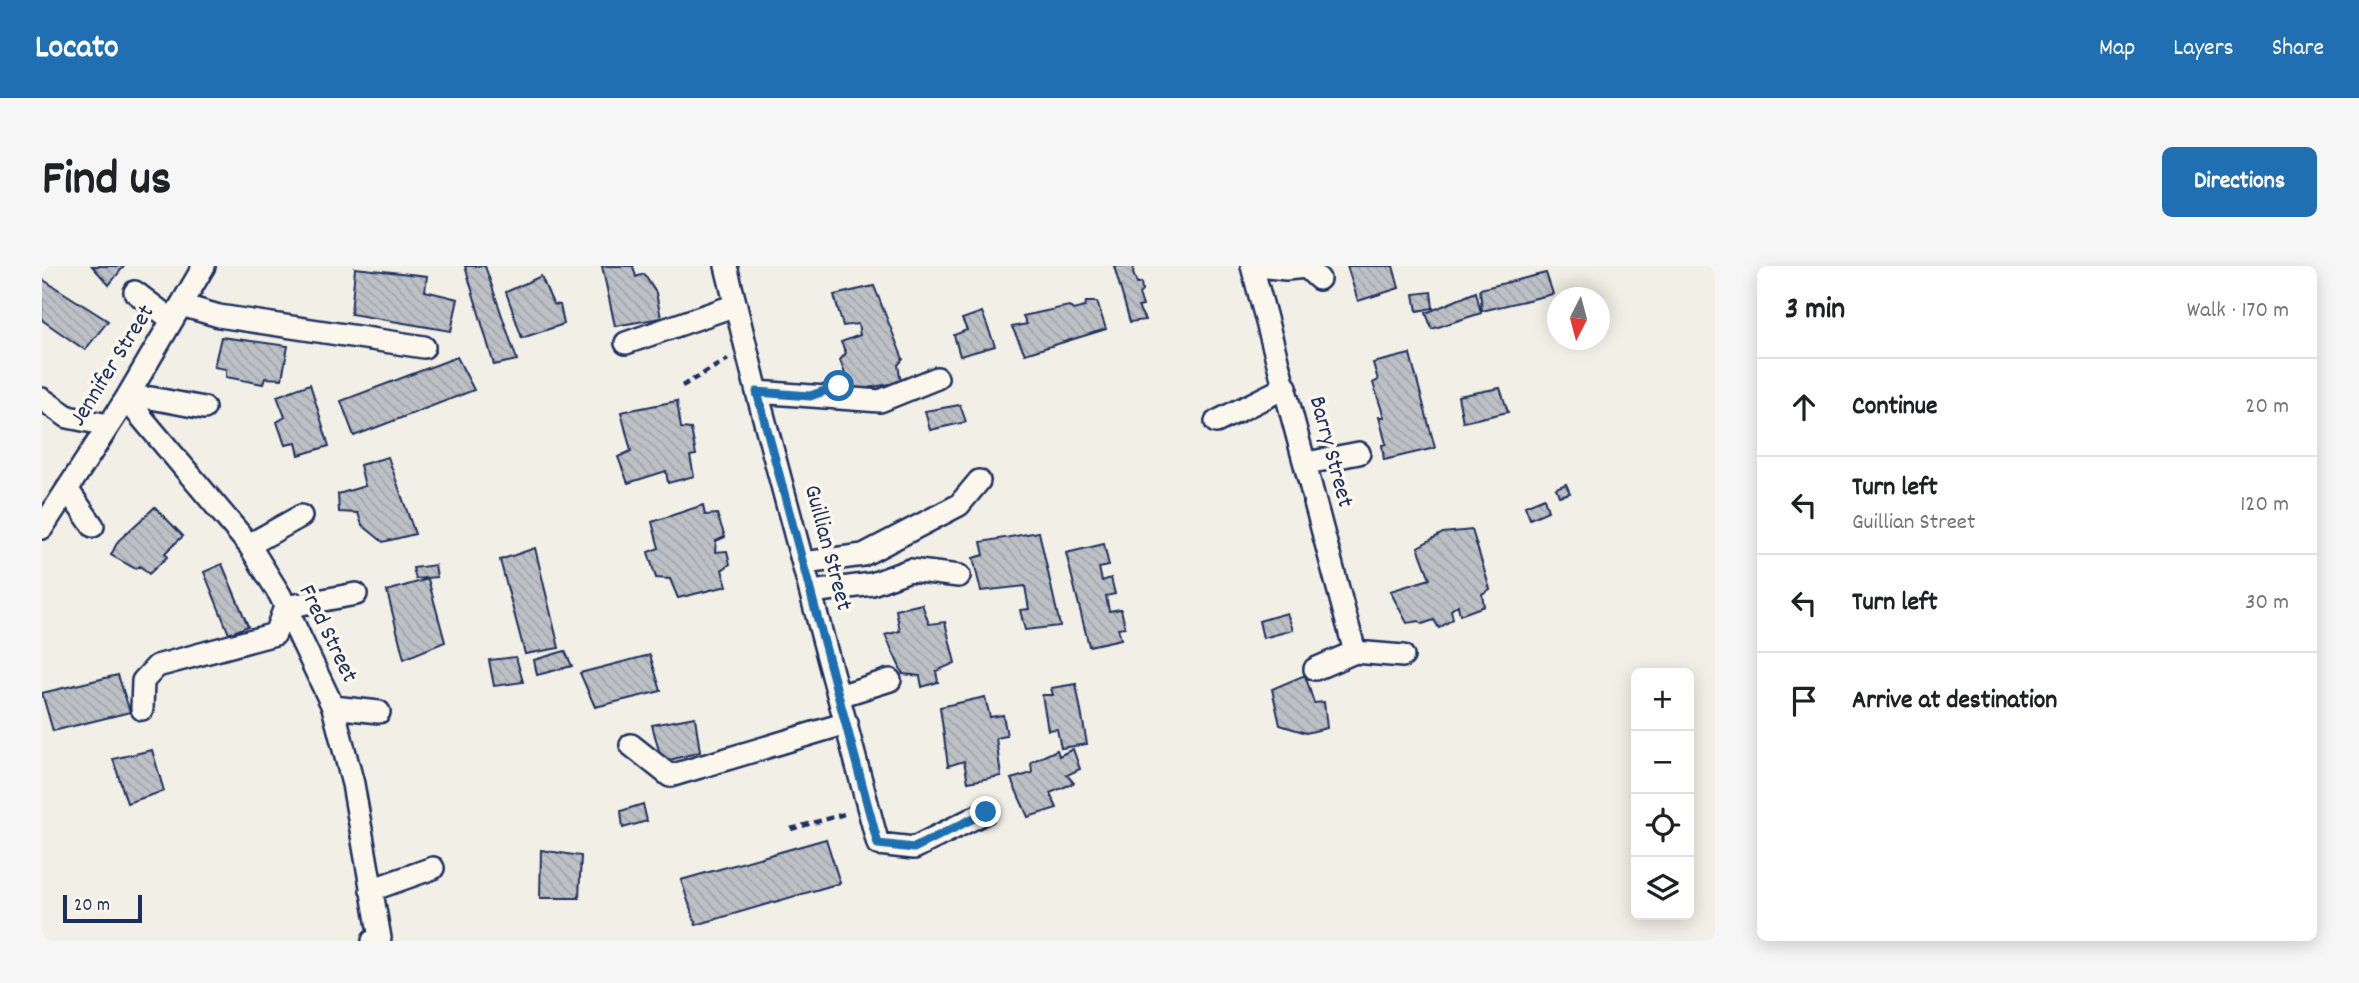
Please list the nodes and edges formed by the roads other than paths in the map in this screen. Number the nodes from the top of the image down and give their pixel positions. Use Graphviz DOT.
graph roads {
  1 [pos="204,266"];
  2 [pos="726,266"];
  3 [pos="1252,266"];
  4 [pos="1259,266"];
  5 [pos="1319,279"];
  6 [pos="135,292"];
  7 [pos="736,305"];
  8 [pos="177,313"];
  9 [pos="626,343"];
  10 [pos="424,347"];
  11 [pos="937,378"];
  12 [pos="839,386"];
  13 [pos="1286,387"];
  14 [pos="757,392"];
  15 [pos="810,396"];
  16 [pos="42,399"];
  17 [pos="126,399"];
  18 [pos="204,408"];
  19 [pos="1216,422"];
  20 [pos="108,425"];
  21 [pos="1359,453"];
  22 [pos="1307,463"];
  23 [pos="979,481"];
  24 [pos="67,489"];
  25 [pos="301,516"];
  26 [pos="44,520"];
  27 [pos="93,526"];
  28 [pos="249,545"];
  29 [pos="804,563"];
  30 [pos="959,576"];
  31 [pos="812,592"];
  32 [pos="356,594"];
  33 [pos="285,607"];
  34 [pos="1355,652"];
  35 [pos="1403,656"];
  36 [pos="1315,669"];
  37 [pos="891,680"];
  38 [pos="839,696"];
  39 [pos="333,707"];
  40 [pos="142,709"];
  41 [pos="379,712"];
  42 [pos="846,723"];
  43 [pos="631,745"];
  44 [pos="986,812"];
  45 [pos="433,868"];
  46 [pos="371,890"];
  47 [pos="376,940"];
  1 -- 8 [label="street, Jennifer Street"];
  2 -- 7 [label="street, Guillian Street"];
  3 -- 13 [label="street, Barry Street"];
  4 -- 5 [label="street"];
  6 -- 8 [label="street"];
  7 -- 9 [label="street"];
  7 -- 14 [label="street, Guillian Street"];
  8 -- 10 [label="street"];
  8 -- 17 [label="street, Jennifer Street"];
  11 -- 15 [label="street"];
  12 -- 15 [label="street"];
  13 -- 19 [label="street"];
  13 -- 22 [label="street, Barry Street"];
  14 -- 15 [label="street"];
  14 -- 29 [label="street, Guillian Street"];
  16 -- 20 [label="street"];
  17 -- 18 [label="street"];
  17 -- 20 [label="street, Jennifer Street"];
  17 -- 28 [label="street, Fred Street"];
  20 -- 24 [label="street, Jennifer Street"];
  21 -- 22 [label="street"];
  22 -- 34 [label="street, Barry Street"];
  23 -- 29 [label="street"];
  24 -- 26 [label="street, Jennifer Street"];
  24 -- 27 [label="street"];
  25 -- 28 [label="street"];
  28 -- 33 [label="street, Fred Street"];
  29 -- 31 [label="street, Guillian Street"];
  30 -- 31 [label="street"];
  31 -- 38 [label="street, Guillian Street"];
  32 -- 33 [label="street"];
  33 -- 39 [label="street, Fred Street"];
  33 -- 40 [label="street"];
  34 -- 35 [label="street"];
  34 -- 36 [label="street"];
  37 -- 38 [label="street"];
  38 -- 42 [label="street, Guillian Street"];
  39 -- 41 [label="street"];
  39 -- 46 [label="street, Fred Street"];
  42 -- 43 [label="street"];
  42 -- 44 [label="street, Guillian Street"];
  45 -- 46 [label="street"];
  46 -- 47 [label="street, Fred Street"];
}
